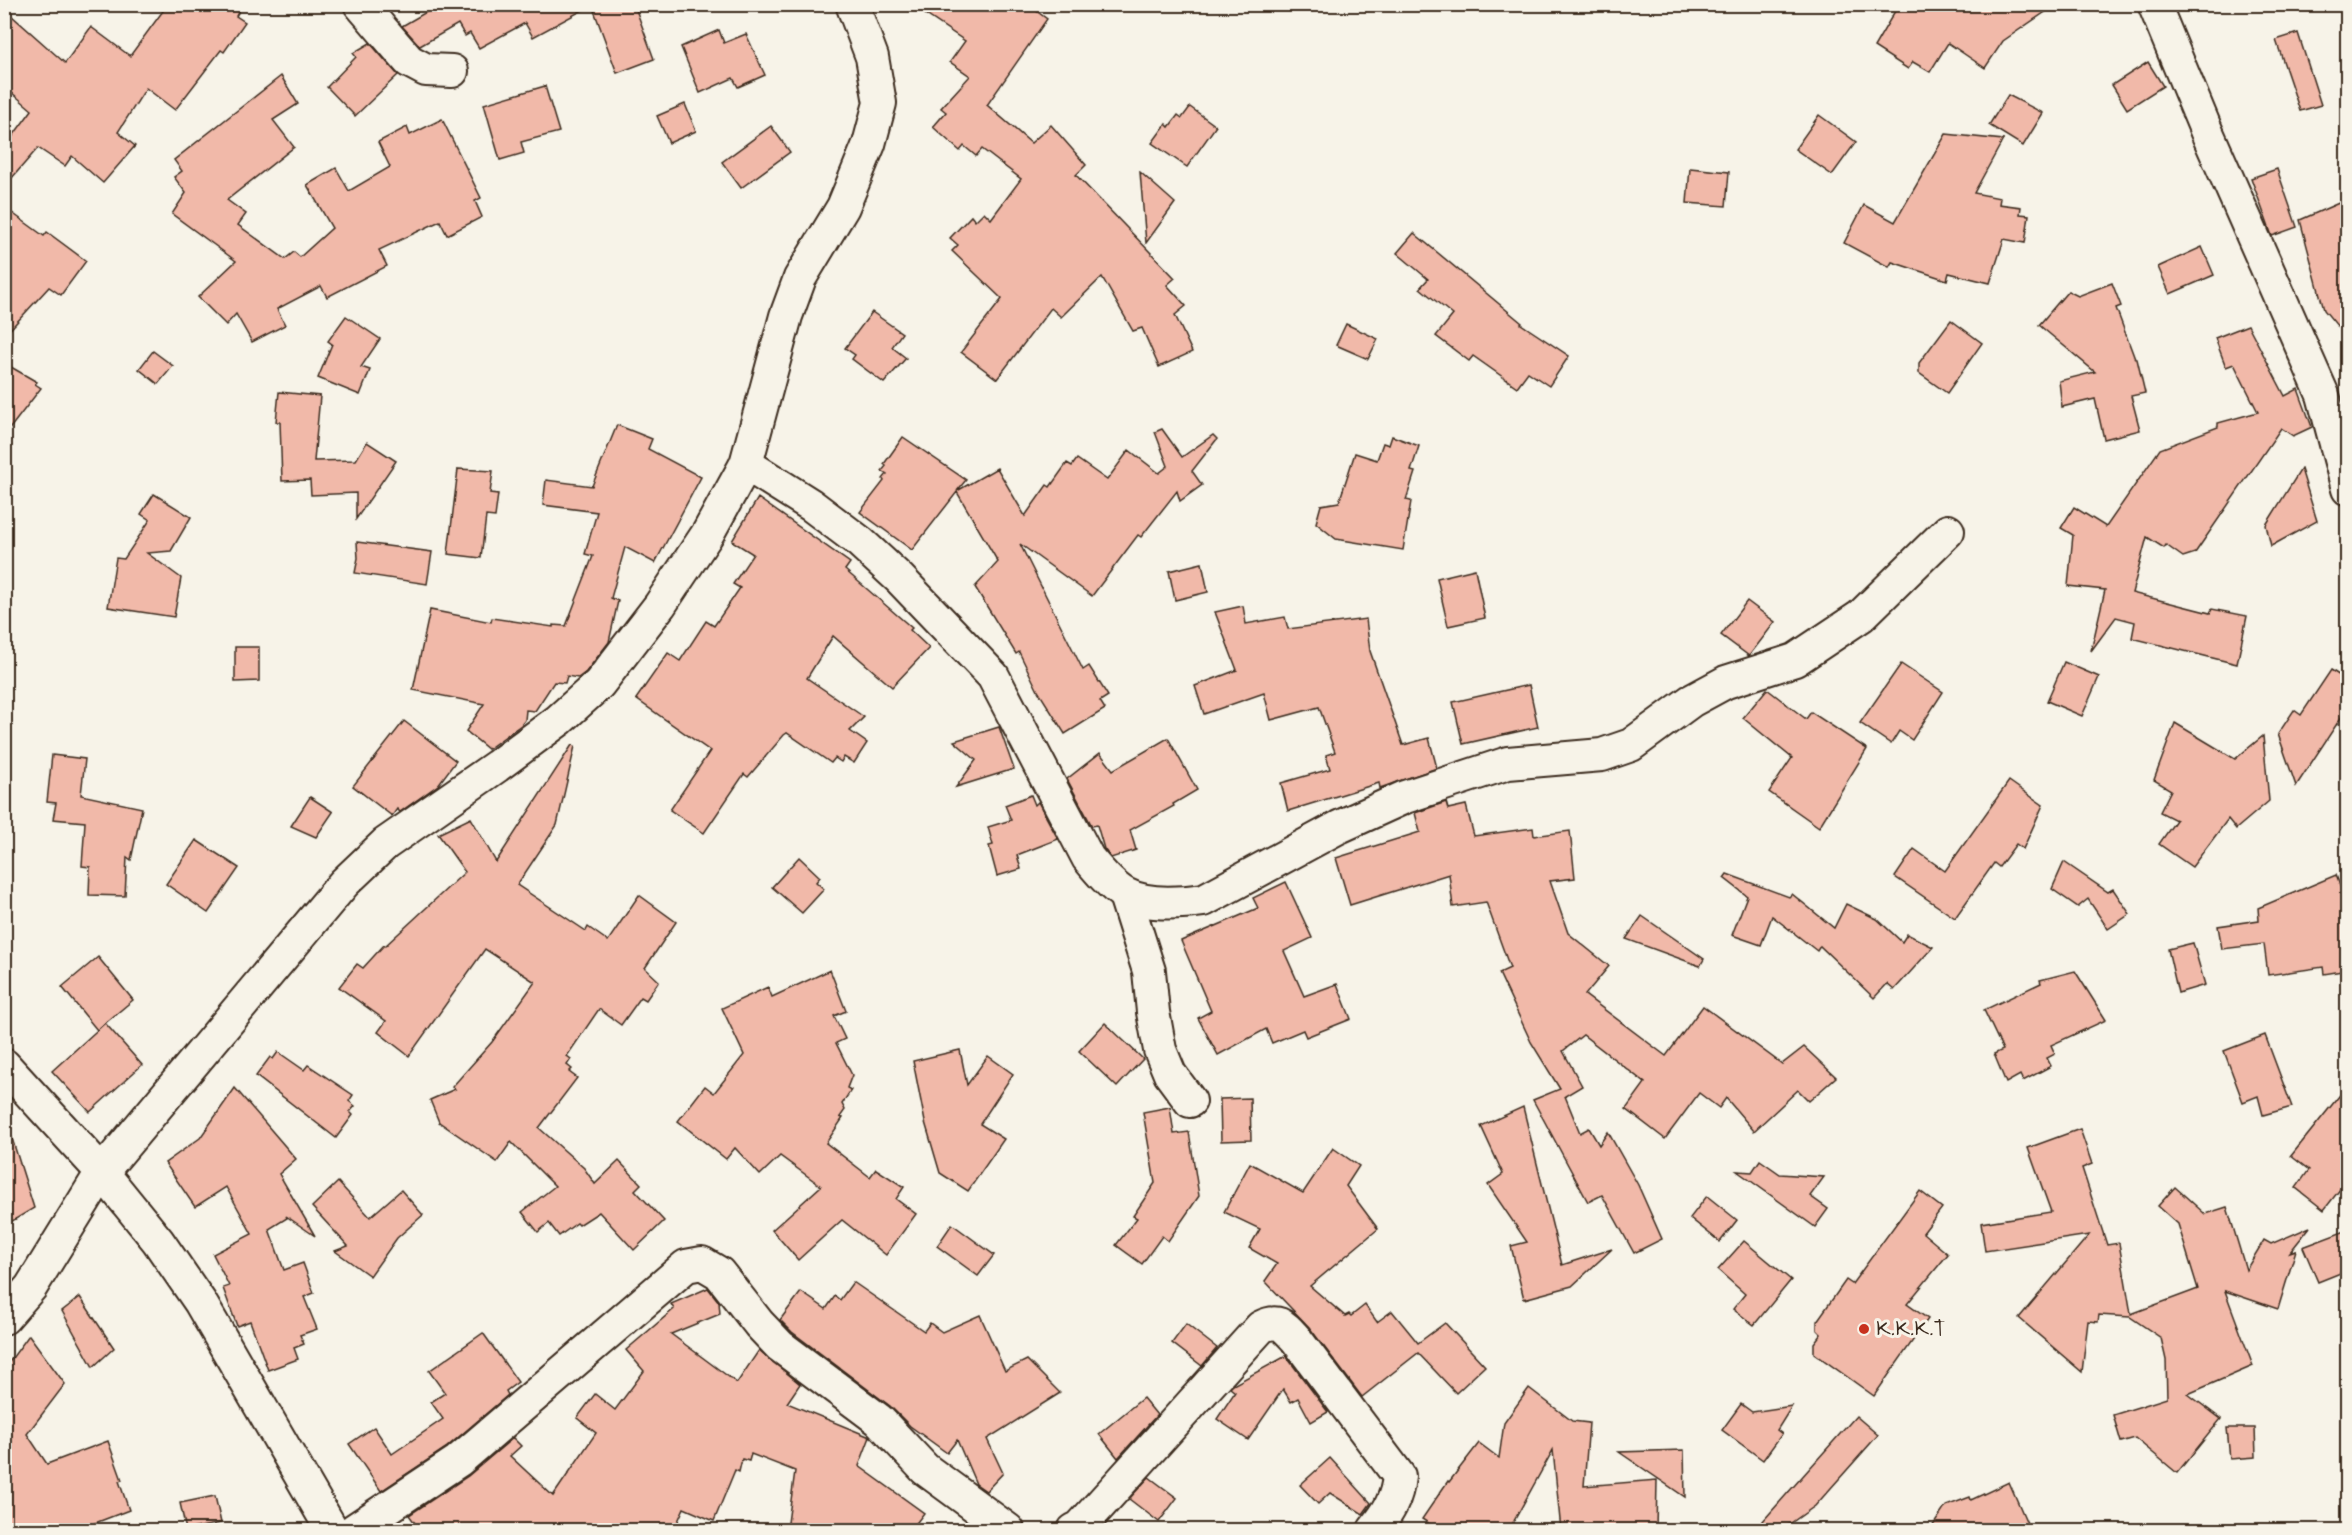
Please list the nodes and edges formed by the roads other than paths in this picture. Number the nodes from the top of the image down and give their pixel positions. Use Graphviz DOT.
graph roads {
  1 [pos="360,4"];
  2 [pos="852,4"];
  3 [pos="2154,4"];
  4 [pos="452,71"];
  5 [pos="746,464"];
  6 [pos="2348,489"];
  7 [pos="1948,531"];
  8 [pos="1125,895"];
  9 [pos="4,1065"];
  10 [pos="1190,1101"];
  11 [pos="102,1172"];
  12 [pos="4,1318"];
  13 [pos="332,1530"];
  14 [pos="354,1530"];
  15 [pos="1008,1530"];
  16 [pos="1074,1530"];
  17 [pos="1374,1530"];
  1 -- 4 [label="street"];
  2 -- 5 [label="street"];
  3 -- 6 [label="street"];
  5 -- 8 [label="street"];
  5 -- 11 [label="street"];
  7 -- 8 [label="street"];
  8 -- 10 [label="street"];
  9 -- 11 [label="street"];
  11 -- 12 [label="street"];
  11 -- 13 [label="street"];
  14 -- 15 [label="street"];
  16 -- 17 [label="street"];
}
